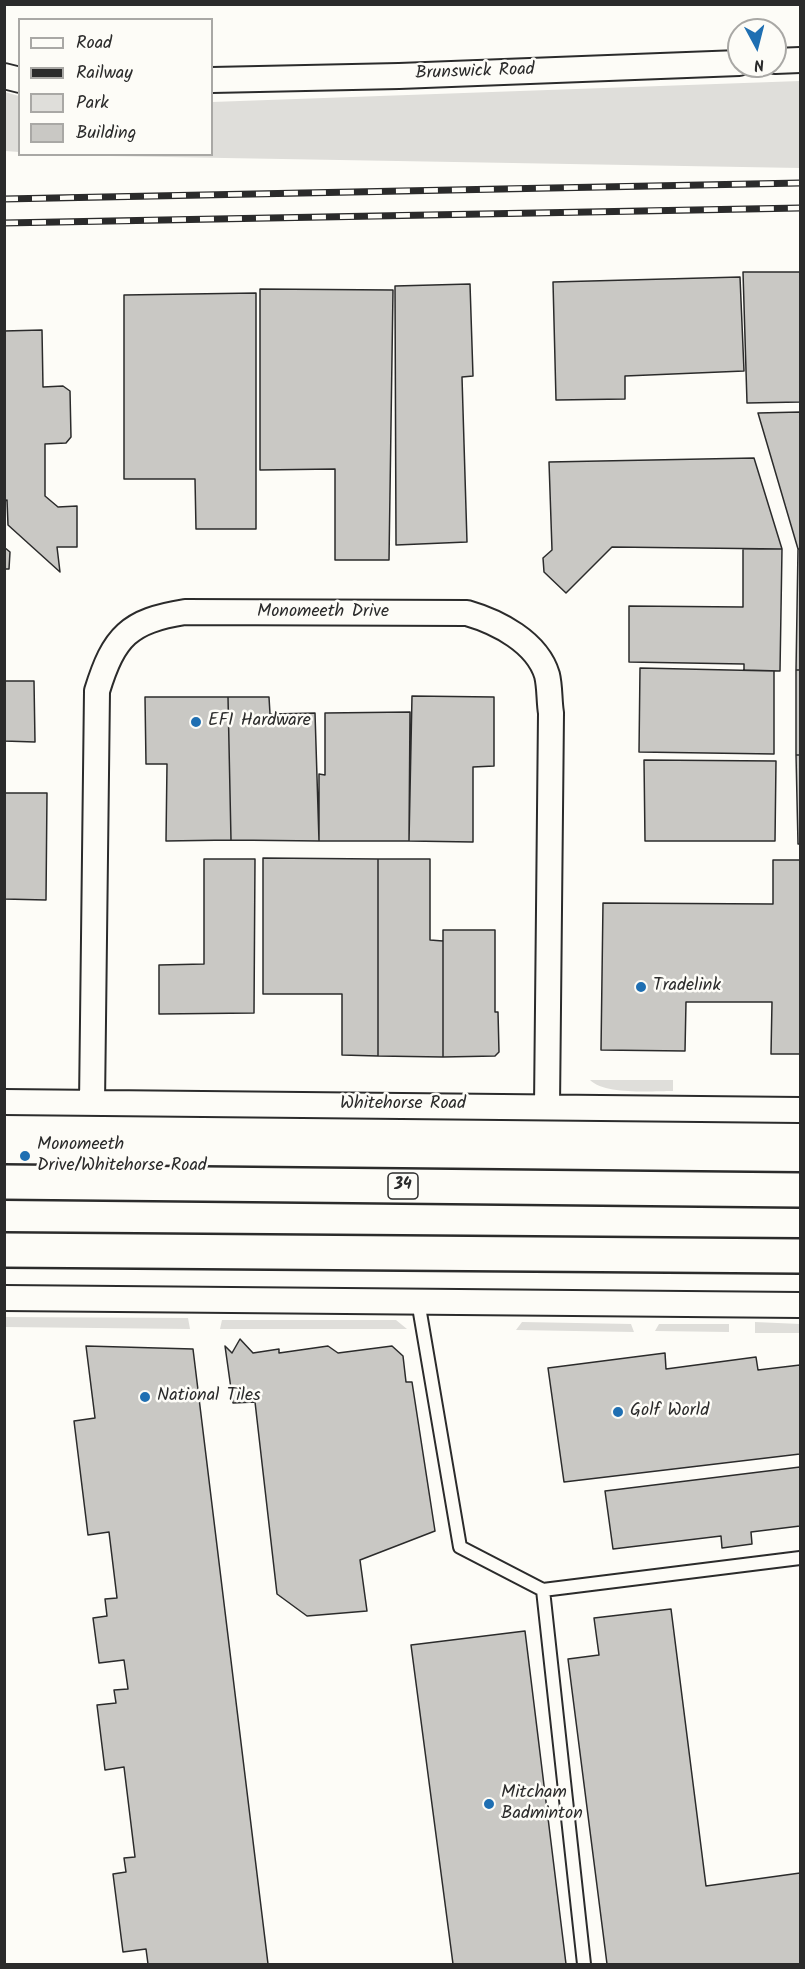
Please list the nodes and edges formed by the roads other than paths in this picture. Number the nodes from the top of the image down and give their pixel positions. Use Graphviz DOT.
graph roads {
  1 [pos="727,63"];
  2 [pos="213,80"];
  3 [pos="4,1102"];
  4 [pos="92,1103"];
  5 [pos="547,1106"];
  6 [pos="801,1110"];
  7 [pos="4,1182"];
  8 [pos="801,1190"];
  9 [pos="4,1250"];
  10 [pos="801,1256"];
  11 [pos="4,1298"];
  12 [pos="418,1301"];
  13 [pos="801,1305"];
  14 [pos="801,1558"];
  15 [pos="543,1590"];
  16 [pos="584,1965"];
  1 -- 2 [label="street, Brunswick Road"];
  3 -- 4 [label="street, Whitehorse Road"];
  4 -- 5 [label="street, Whitehorse Road"];
  4 -- 5 [label="street, Monomeeth Drive"];
  5 -- 6 [label="street, Whitehorse Road"];
  7 -- 8 [label="highway, 34"];
  9 -- 10 [label="highway"];
  11 -- 12 [label="street"];
  12 -- 13 [label="street"];
  12 -- 15 [label="lane"];
  14 -- 15 [label="lane"];
  15 -- 16 [label="lane"];
}
